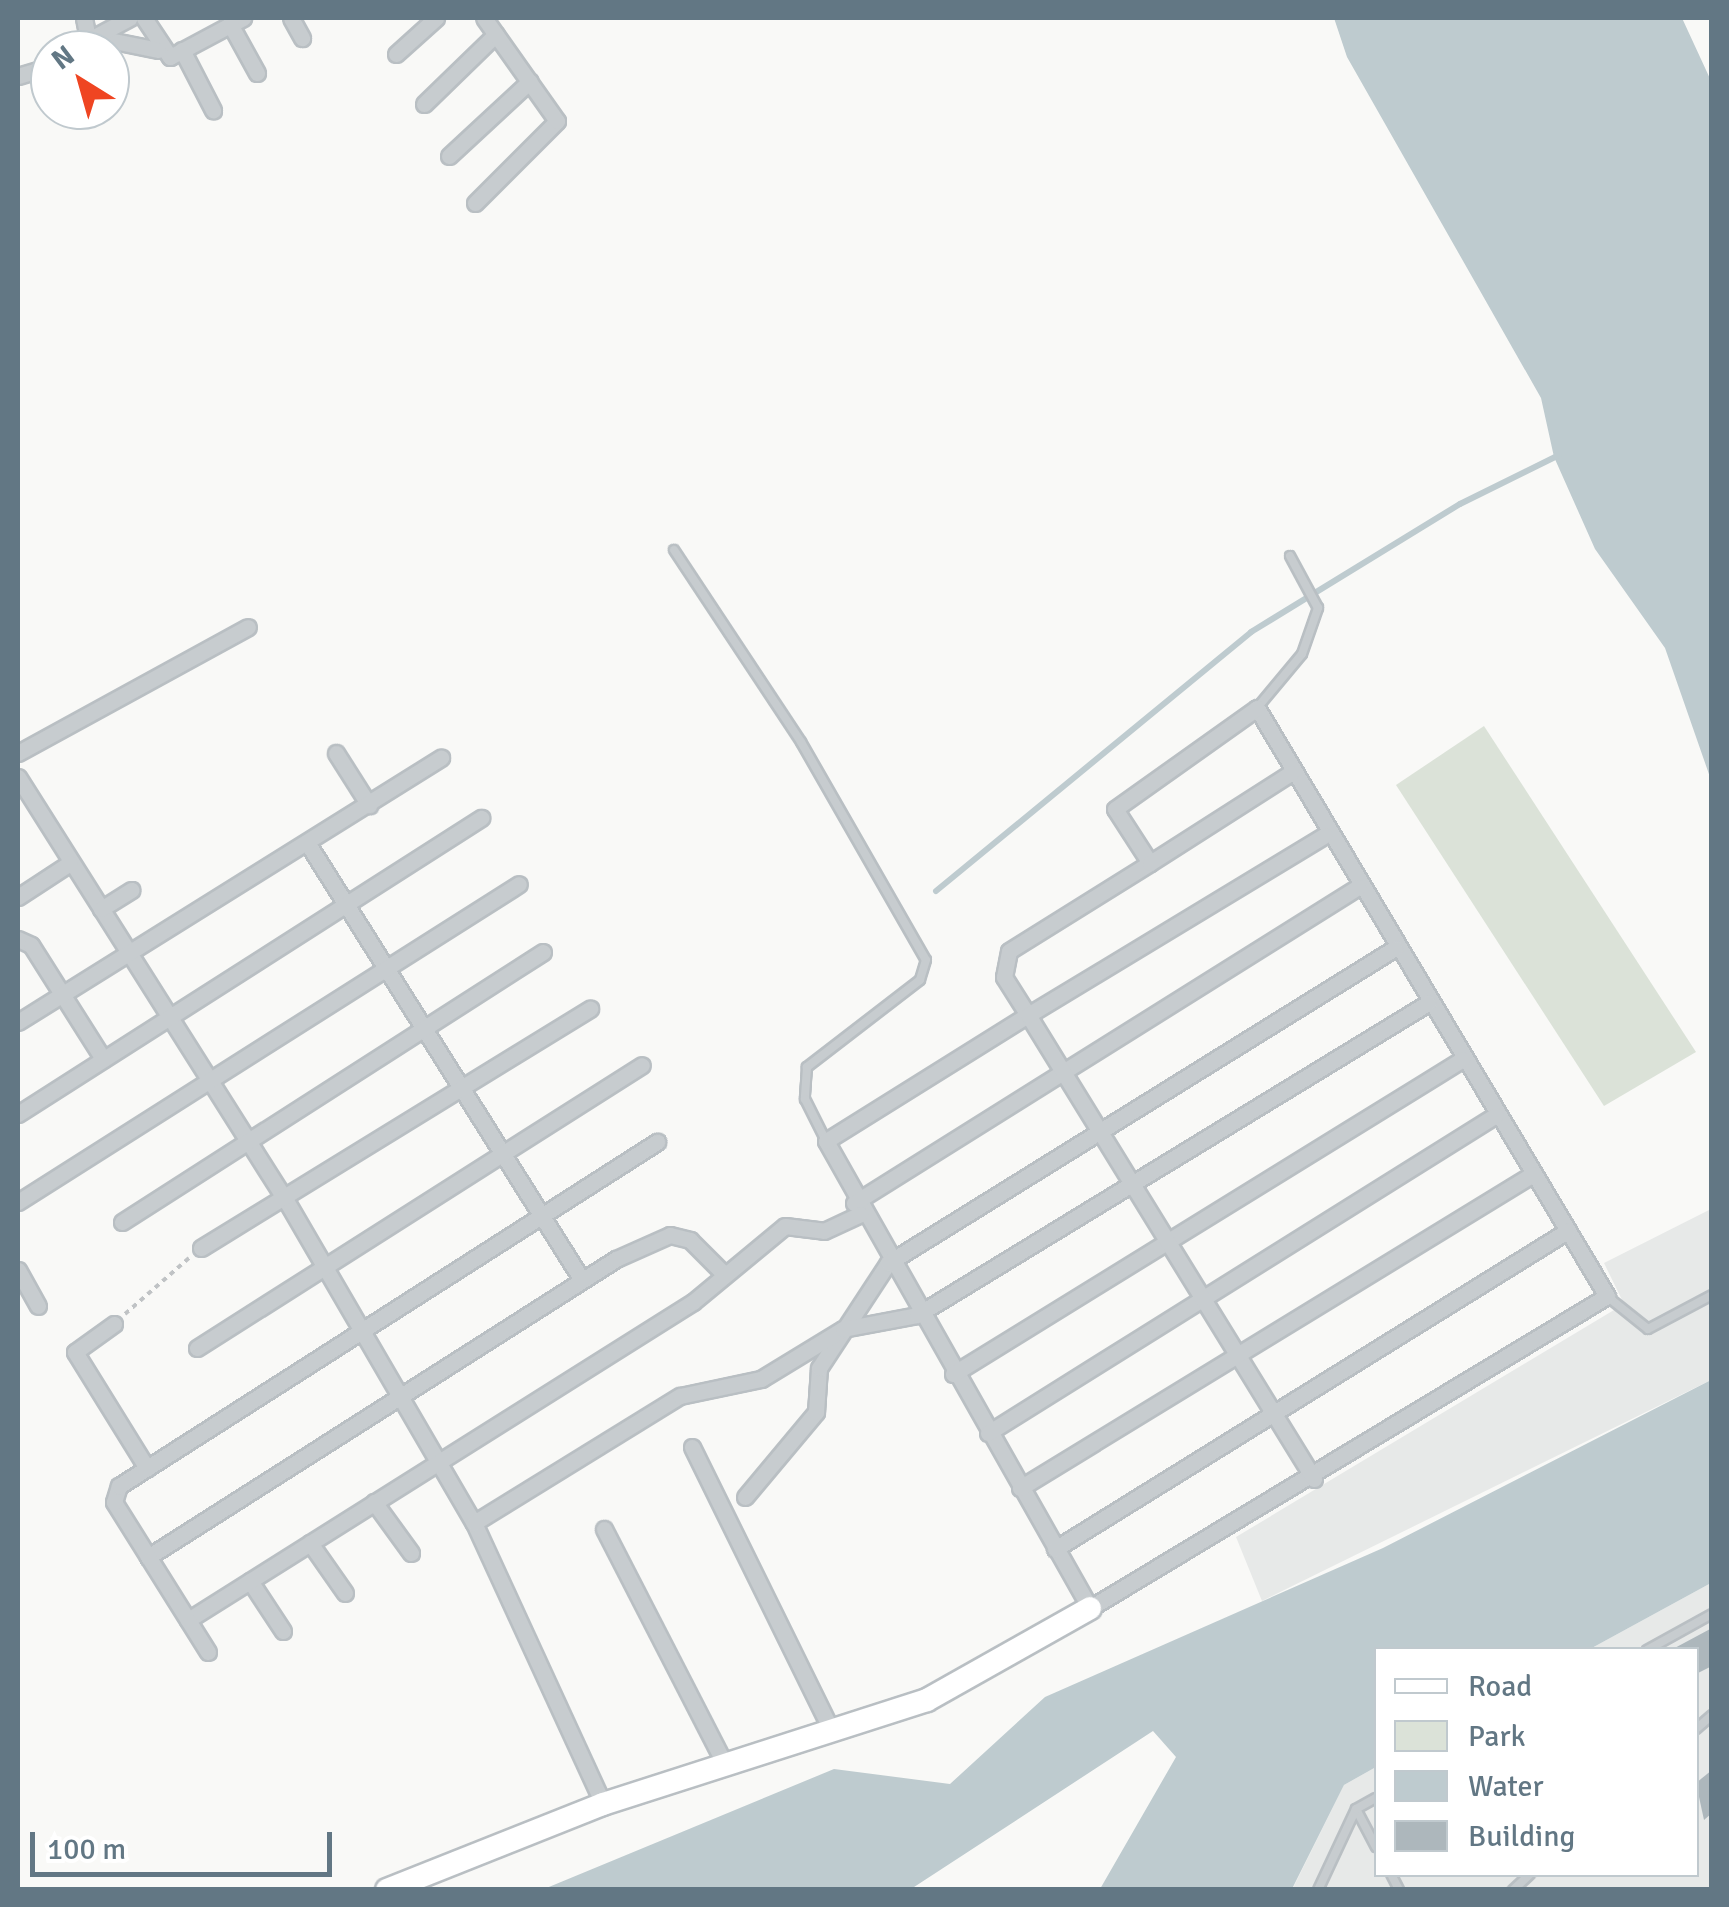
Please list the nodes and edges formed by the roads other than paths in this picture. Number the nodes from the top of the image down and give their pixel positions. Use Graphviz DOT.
graph roads {
  1 [pos="144,18"];
  2 [pos="291,18"];
  3 [pos="436,18"];
  4 [pos="484,18"];
  5 [pos="236,21"];
  6 [pos="496,34"];
  7 [pos="302,38"];
  8 [pos="130,47"];
  9 [pos="158,50"];
  10 [pos="182,50"];
  11 [pos="396,54"];
  12 [pos="257,74"];
  13 [pos="530,81"];
  14 [pos="424,104"];
  15 [pos="213,110"];
  16 [pos="448,156"];
  17 [pos="475,203"];
  18 [pos="674,550"];
  19 [pos="1290,556"];
  20 [pos="248,628"];
  21 [pos="1257,708"];
  22 [pos="336,753"];
  23 [pos="18,754"];
  24 [pos="441,758"];
  25 [pos="1291,773"];
  26 [pos="18,777"];
  27 [pos="34,804"];
  28 [pos="368,805"];
  29 [pos="18,813"];
  30 [pos="481,818"];
  31 [pos="1325,835"];
  32 [pos="308,844"];
  33 [pos="70,862"];
  34 [pos="1150,863"];
  35 [pos="519,884"];
  36 [pos="1358,888"];
  37 [pos="132,890"];
  38 [pos="18,897"];
  39 [pos="346,904"];
  40 [pos="101,910"];
  41 [pos="18,939"];
  42 [pos="1394,948"];
  43 [pos="124,952"];
  44 [pos="543,952"];
  45 [pos="385,966"];
  46 [pos="60,994"];
  47 [pos="1428,1003"];
  48 [pos="590,1009"];
  49 [pos="1028,1015"];
  50 [pos="165,1020"];
  51 [pos="18,1022"];
  52 [pos="423,1027"];
  53 [pos="104,1059"];
  54 [pos="1462,1059"];
  55 [pos="642,1065"];
  56 [pos="1063,1072"];
  57 [pos="204,1080"];
  58 [pos="462,1090"];
  59 [pos="18,1114"];
  60 [pos="1496,1114"];
  61 [pos="1099,1131"];
  62 [pos="244,1141"];
  63 [pos="826,1141"];
  64 [pos="657,1142"];
  65 [pos="502,1154"];
  66 [pos="1533,1174"];
  67 [pos="1131,1183"];
  68 [pos="284,1197"];
  69 [pos="18,1202"];
  70 [pos="857,1208"];
  71 [pos="541,1216"];
  72 [pos="122,1222"];
  73 [pos="1567,1232"];
  74 [pos="1167,1241"];
  75 [pos="201,1248"];
  76 [pos="888,1263"];
  77 [pos="325,1265"];
  78 [pos="18,1270"];
  79 [pos="721,1271"];
  80 [pos="582,1280"];
  81 [pos="1712,1295"];
  82 [pos="1606,1296"];
  83 [pos="1203,1300"];
  84 [pos="38,1306"];
  85 [pos="918,1315"];
  86 [pos="114,1324"];
  87 [pos="361,1328"];
  88 [pos="844,1329"];
  89 [pos="198,1348"];
  90 [pos="1238,1356"];
  91 [pos="953,1374"];
  92 [pos="400,1395"];
  93 [pos="1273,1412"];
  94 [pos="988,1433"];
  95 [pos="692,1447"];
  96 [pos="438,1462"];
  97 [pos="147,1468"];
  98 [pos="1314,1478"];
  99 [pos="1020,1488"];
  100 [pos="746,1497"];
  101 [pos="374,1502"];
  102 [pos="474,1523"];
  103 [pos="604,1529"];
  104 [pos="310,1542"];
  105 [pos="1056,1549"];
  106 [pos="411,1553"];
  107 [pos="148,1557"];
  108 [pos="250,1581"];
  109 [pos="345,1593"];
  110 [pos="1090,1608"];
  111 [pos="1712,1614"];
  112 [pos="188,1620"];
  113 [pos="283,1630"];
  114 [pos="1652,1647"];
  115 [pos="208,1652"];
  116 [pos="831,1730"];
  117 [pos="724,1764"];
  118 [pos="1374,1799"];
  119 [pos="603,1804"];
  120 [pos="1356,1809"];
  121 [pos="1374,1844"];
  122 [pos="387,1890"];
  123 [pos="1318,1890"];
  1 -- 9 [label="street"];
  2 -- 7 [label="street"];
  3 -- 11 [label="street"];
  4 -- 6 [label="street"];
  5 -- 10 [label="street"];
  5 -- 12 [label="street"];
  6 -- 13 [label="street"];
  6 -- 14 [label="street"];
  8 -- 9 [label="street"];
  9 -- 10 [label="street"];
  10 -- 15 [label="street"];
  13 -- 16 [label="street"];
  13 -- 17 [label="street"];
  18 -- 63 [label="lane"];
  19 -- 21 [label="lane"];
  20 -- 23 [label="street"];
  21 -- 25 [label="street"];
  21 -- 34 [label="street"];
  22 -- 28 [label="street"];
  24 -- 28 [label="street"];
  25 -- 31 [label="street"];
  25 -- 34 [label="street"];
  26 -- 27 [label="street"];
  27 -- 29 [label="street"];
  27 -- 33 [label="street"];
  28 -- 32 [label="street"];
  30 -- 39 [label="street"];
  31 -- 36 [label="street"];
  31 -- 49 [label="street"];
  32 -- 39 [label="street"];
  32 -- 43 [label="street"];
  33 -- 38 [label="street"];
  33 -- 40 [label="street"];
  34 -- 49 [label="street"];
  35 -- 45 [label="street"];
  36 -- 42 [label="street"];
  36 -- 56 [label="street"];
  37 -- 40 [label="street"];
  39 -- 45 [label="street"];
  39 -- 50 [label="street"];
  40 -- 43 [label="street"];
  41 -- 46 [label="street"];
  42 -- 47 [label="street"];
  42 -- 61 [label="street"];
  43 -- 46 [label="street"];
  43 -- 50 [label="street"];
  44 -- 52 [label="street"];
  45 -- 52 [label="street"];
  45 -- 57 [label="street"];
  46 -- 51 [label="street"];
  46 -- 53 [label="street"];
  47 -- 54 [label="street"];
  47 -- 67 [label="street"];
  48 -- 58 [label="street"];
  49 -- 56 [label="street"];
  49 -- 63 [label="street"];
  50 -- 53 [label="street"];
  50 -- 57 [label="street"];
  52 -- 58 [label="street"];
  52 -- 62 [label="street"];
  53 -- 59 [label="street"];
  54 -- 60 [label="street"];
  54 -- 74 [label="street"];
  55 -- 65 [label="street"];
  56 -- 61 [label="street"];
  56 -- 70 [label="street"];
  57 -- 62 [label="street"];
  57 -- 69 [label="street"];
  58 -- 65 [label="street"];
  58 -- 68 [label="street"];
  60 -- 66 [label="street"];
  60 -- 83 [label="street"];
  61 -- 67 [label="street"];
  61 -- 76 [label="street"];
  62 -- 68 [label="street"];
  62 -- 72 [label="street"];
  63 -- 70 [label="street"];
  64 -- 71 [label="street"];
  65 -- 71 [label="street"];
  65 -- 77 [label="street"];
  66 -- 73 [label="street"];
  66 -- 90 [label="street"];
  67 -- 74 [label="street"];
  67 -- 85 [label="street"];
  68 -- 75 [label="street"];
  68 -- 77 [label="street"];
  70 -- 76 [label="street"];
  70 -- 79 [label="street"];
  71 -- 80 [label="street"];
  71 -- 87 [label="street"];
  73 -- 82 [label="street"];
  73 -- 93 [label="street"];
  74 -- 83 [label="street"];
  74 -- 91 [label="street"];
  76 -- 85 [label="street"];
  76 -- 88 [label="street"];
  77 -- 87 [label="street"];
  77 -- 89 [label="street"];
  78 -- 84 [label="street"];
  79 -- 80 [label="street"];
  79 -- 96 [label="street"];
  80 -- 92 [label="street"];
  81 -- 82 [label="lane"];
  82 -- 98 [label="street"];
  83 -- 90 [label="street"];
  83 -- 94 [label="street"];
  85 -- 88 [label="street"];
  85 -- 91 [label="street"];
  86 -- 97 [label="street"];
  87 -- 92 [label="street"];
  87 -- 97 [label="street"];
  88 -- 100 [label="street"];
  88 -- 102 [label="street"];
  90 -- 93 [label="street"];
  90 -- 99 [label="street"];
  91 -- 94 [label="street"];
  92 -- 96 [label="street"];
  92 -- 107 [label="street"];
  93 -- 98 [label="street"];
  93 -- 105 [label="street"];
  94 -- 99 [label="street"];
  95 -- 116 [label="street"];
  96 -- 101 [label="street"];
  96 -- 102 [label="street"];
  97 -- 107 [label="street"];
  98 -- 110 [label="street"];
  99 -- 105 [label="street"];
  101 -- 104 [label="street"];
  101 -- 106 [label="street"];
  102 -- 119 [label="street"];
  103 -- 117 [label="street"];
  104 -- 108 [label="street"];
  104 -- 109 [label="street"];
  105 -- 110 [label="street"];
  107 -- 112 [label="street"];
  108 -- 112 [label="street"];
  108 -- 113 [label="street"];
  110 -- 116 [label="street"];
  111 -- 114 [label="lane"];
  112 -- 115 [label="street"];
  116 -- 117 [label="street"];
  117 -- 119 [label="street"];
  118 -- 120 [label="lane"];
  119 -- 122 [label="street"];
  120 -- 121 [label="lane"];
  120 -- 123 [label="lane"];
}
